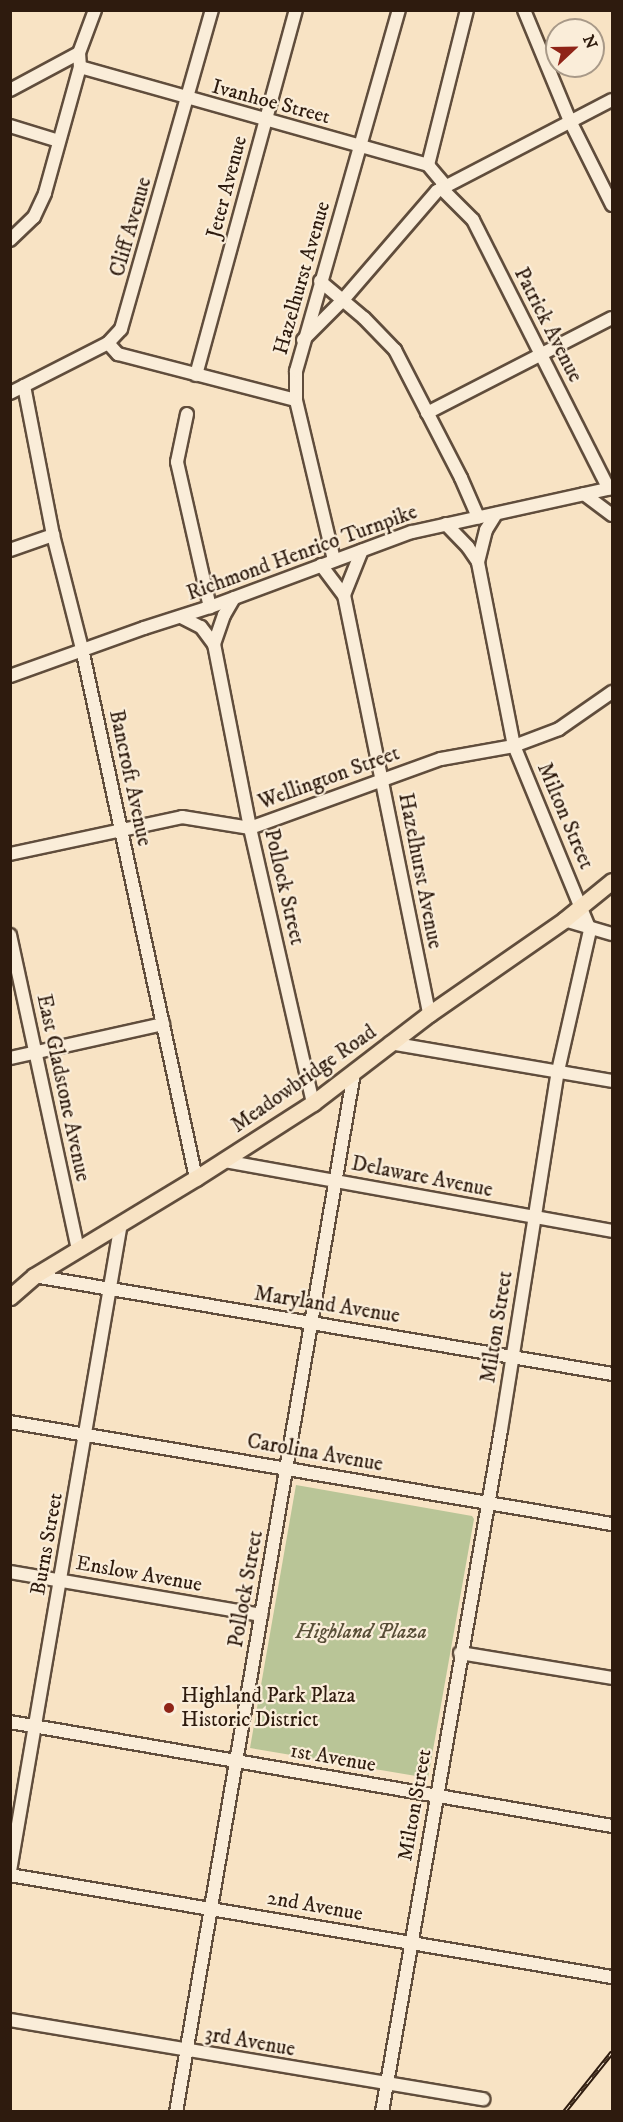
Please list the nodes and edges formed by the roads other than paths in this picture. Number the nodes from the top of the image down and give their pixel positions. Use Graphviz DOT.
graph roads {
  1 [pos="95,10"];
  2 [pos="212,10"];
  3 [pos="296,10"];
  4 [pos="399,10"];
  5 [pos="467,10"];
  6 [pos="524,10"];
  7 [pos="79,53"];
  8 [pos="80,68"];
  9 [pos="10,90"];
  10 [pos="187,99"];
  11 [pos="612,100"];
  12 [pos="570,120"];
  13 [pos="266,121"];
  14 [pos="10,126"];
  15 [pos="58,141"];
  16 [pos="360,147"];
  17 [pos="428,165"];
  18 [pos="443,187"];
  19 [pos="612,206"];
  20 [pos="10,240"];
  21 [pos="320,281"];
  22 [pos="342,301"];
  23 [pos="612,318"];
  24 [pos="302,341"];
  25 [pos="108,343"];
  26 [pos="541,354"];
  27 [pos="196,375"];
  28 [pos="24,386"];
  29 [pos="10,393"];
  30 [pos="296,400"];
  31 [pos="427,413"];
  32 [pos="187,414"];
  33 [pos="611,488"];
  34 [pos="584,494"];
  35 [pos="496,514"];
  36 [pos="612,515"];
  37 [pos="478,517"];
  38 [pos="446,525"];
  39 [pos="53,535"];
  40 [pos="10,550"];
  41 [pos="362,550"];
  42 [pos="334,560"];
  43 [pos="478,562"];
  44 [pos="321,565"];
  45 [pos="344,595"];
  46 [pos="234,598"];
  47 [pos="210,607"];
  48 [pos="181,617"];
  49 [pos="214,644"];
  50 [pos="82,649"];
  51 [pos="10,676"];
  52 [pos="612,692"];
  53 [pos="514,746"];
  54 [pos="382,778"];
  55 [pos="250,828"];
  56 [pos="121,830"];
  57 [pos="10,854"];
  58 [pos="612,881"];
  59 [pos="582,905"];
  60 [pos="564,920"];
  61 [pos="590,930"];
  62 [pos="612,934"];
  63 [pos="10,935"];
  64 [pos="429,1014"];
  65 [pos="163,1024"];
  66 [pos="390,1043"];
  67 [pos="36,1053"];
  68 [pos="10,1058"];
  69 [pos="558,1071"];
  70 [pos="354,1073"];
  71 [pos="612,1081"];
  72 [pos="313,1103"];
  73 [pos="224,1161"];
  74 [pos="196,1178"];
  75 [pos="334,1181"];
  76 [pos="533,1218"];
  77 [pos="121,1223"];
  78 [pos="612,1231"];
  79 [pos="78,1249"];
  80 [pos="34,1276"];
  81 [pos="110,1289"];
  82 [pos="10,1297"];
  83 [pos="312,1322"];
  84 [pos="513,1356"];
  85 [pos="612,1374"];
  86 [pos="10,1422"];
  87 [pos="86,1435"];
  88 [pos="287,1468"];
  89 [pos="487,1503"];
  90 [pos="612,1524"];
  91 [pos="10,1572"];
  92 [pos="60,1580"];
  93 [pos="261,1615"];
  94 [pos="460,1653"];
  95 [pos="612,1678"];
  96 [pos="10,1722"];
  97 [pos="35,1726"];
  98 [pos="236,1761"];
  99 [pos="436,1796"];
  100 [pos="612,1826"];
  101 [pos="10,1873"];
  102 [pos="210,1907"];
  103 [pos="411,1943"];
  104 [pos="612,1974"];
  105 [pos="10,2020"];
  106 [pos="187,2051"];
  107 [pos="387,2084"];
  108 [pos="483,2099"];
  109 [pos="176,2112"];
  110 [pos="382,2112"];
  1 -- 7 [label="street"];
  2 -- 10 [label="street, Cliff Avenue"];
  3 -- 13 [label="street, Jeter Avenue"];
  4 -- 16 [label="street, Hazelhurst Avenue"];
  5 -- 17 [label="street"];
  6 -- 12 [label="street"];
  7 -- 8 [label="street"];
  7 -- 9 [label="street"];
  8 -- 10 [label="street, Ivanhoe Street"];
  8 -- 15 [label="street"];
  10 -- 13 [label="street, Ivanhoe Street"];
  10 -- 25 [label="street, Cliff Avenue"];
  11 -- 12 [label="street"];
  12 -- 18 [label="street"];
  12 -- 19 [label="street"];
  13 -- 16 [label="street, Ivanhoe Street"];
  13 -- 27 [label="street, Jeter Avenue"];
  14 -- 15 [label="street"];
  15 -- 20 [label="street"];
  16 -- 17 [label="street, Ivanhoe Street"];
  16 -- 21 [label="street, Hazelhurst Avenue"];
  17 -- 18 [label="street"];
  18 -- 22 [label="street"];
  18 -- 26 [label="street, Patrick Avenue"];
  21 -- 22 [label="street"];
  21 -- 24 [label="street, Hazelhurst Avenue"];
  22 -- 24 [label="street"];
  22 -- 31 [label="street"];
  23 -- 26 [label="street"];
  24 -- 30 [label="street, Hazelhurst Avenue"];
  25 -- 27 [label="street"];
  25 -- 28 [label="street, Cliff Avenue"];
  26 -- 31 [label="street"];
  26 -- 33 [label="street, Patrick Avenue"];
  27 -- 30 [label="street"];
  28 -- 29 [label="street, Cliff Avenue"];
  28 -- 39 [label="street, Bancroft Avenue"];
  30 -- 42 [label="street, Hazelhurst Avenue"];
  31 -- 37 [label="street"];
  32 -- 47 [label="street"];
  33 -- 34 [label="street, Richmond Henrico Turnpike"];
  34 -- 35 [label="street, Richmond Henrico Turnpike"];
  34 -- 36 [label="street"];
  35 -- 37 [label="street, Richmond Henrico Turnpike"];
  35 -- 43 [label="street, Milton Street"];
  37 -- 38 [label="street, Richmond Henrico Turnpike"];
  38 -- 41 [label="street, Richmond Henrico Turnpike"];
  38 -- 43 [label="street, Milton Street"];
  39 -- 40 [label="street"];
  39 -- 50 [label="street, Bancroft Avenue"];
  41 -- 42 [label="street, Richmond Henrico Turnpike"];
  41 -- 45 [label="street"];
  42 -- 44 [label="street, Richmond Henrico Turnpike"];
  43 -- 53 [label="street, Milton Street"];
  44 -- 45 [label="street, Hazelhurst Avenue"];
  44 -- 46 [label="street, Richmond Henrico Turnpike"];
  45 -- 54 [label="street, Hazelhurst Avenue"];
  46 -- 47 [label="street, Richmond Henrico Turnpike"];
  46 -- 49 [label="street"];
  47 -- 48 [label="street, Richmond Henrico Turnpike"];
  48 -- 49 [label="street"];
  48 -- 50 [label="street, Richmond Henrico Turnpike"];
  49 -- 55 [label="street, Pollock Street"];
  50 -- 51 [label="street, Richmond Henrico Turnpike"];
  50 -- 56 [label="street, Bancroft Avenue"];
  52 -- 53 [label="street, Wellington Street"];
  53 -- 54 [label="street, Wellington Street"];
  53 -- 59 [label="street, Milton Street"];
  54 -- 55 [label="street, Wellington Street"];
  54 -- 64 [label="street, Hazelhurst Avenue"];
  55 -- 56 [label="street, Wellington Street"];
  55 -- 72 [label="street, Pollock Street"];
  56 -- 57 [label="street, Wellington Street"];
  56 -- 65 [label="street, Bancroft Avenue"];
  58 -- 59 [label="main road, Meadowbridge Road"];
  59 -- 60 [label="main road, Meadowbridge Road"];
  59 -- 61 [label="street, Milton Street"];
  60 -- 61 [label="street"];
  60 -- 64 [label="main road, Meadowbridge Road"];
  61 -- 62 [label="street"];
  61 -- 69 [label="street, Milton Street"];
  63 -- 67 [label="street, East Gladstone Avenue"];
  64 -- 66 [label="main road, Meadowbridge Road"];
  65 -- 67 [label="street"];
  65 -- 74 [label="street, Bancroft Avenue"];
  66 -- 69 [label="street"];
  66 -- 70 [label="main road, Meadowbridge Road"];
  67 -- 68 [label="street"];
  67 -- 79 [label="street, East Gladstone Avenue"];
  69 -- 71 [label="street"];
  69 -- 76 [label="street, Milton Street"];
  70 -- 72 [label="main road, Meadowbridge Road"];
  70 -- 75 [label="street, Pollock Street"];
  72 -- 73 [label="main road, Meadowbridge Road"];
  73 -- 74 [label="main road, Meadowbridge Road"];
  73 -- 75 [label="street, Delaware Avenue"];
  74 -- 77 [label="main road, Meadowbridge Road"];
  75 -- 76 [label="street, Delaware Avenue"];
  75 -- 83 [label="street, Pollock Street"];
  76 -- 78 [label="street, Delaware Avenue"];
  76 -- 84 [label="street, Milton Street"];
  77 -- 79 [label="main road, Meadowbridge Road"];
  77 -- 81 [label="street, Burns Street"];
  79 -- 80 [label="main road, Meadowbridge Road"];
  80 -- 81 [label="street, Maryland Avenue"];
  80 -- 82 [label="main road, Meadowbridge Road"];
  81 -- 83 [label="street, Maryland Avenue"];
  81 -- 87 [label="street, Burns Street"];
  83 -- 84 [label="street, Maryland Avenue"];
  83 -- 88 [label="street, Pollock Street"];
  84 -- 85 [label="street, Maryland Avenue"];
  84 -- 89 [label="street, Milton Street"];
  86 -- 87 [label="street, Carolina Avenue"];
  87 -- 88 [label="street, Carolina Avenue"];
  87 -- 92 [label="street, Burns Street"];
  88 -- 89 [label="street, Carolina Avenue"];
  88 -- 93 [label="street, Pollock Street"];
  89 -- 90 [label="street, Carolina Avenue"];
  89 -- 94 [label="street, Milton Street"];
  91 -- 92 [label="street, Enslow Avenue"];
  92 -- 93 [label="street, Enslow Avenue"];
  92 -- 97 [label="street, Burns Street"];
  93 -- 98 [label="street, Pollock Street"];
  94 -- 95 [label="street"];
  94 -- 99 [label="street, Milton Street"];
  96 -- 97 [label="street, 1st Avenue"];
  97 -- 98 [label="street, 1st Avenue"];
  97 -- 101 [label="street, Burns Street"];
  98 -- 99 [label="street, 1st Avenue"];
  98 -- 102 [label="street, Pollock Street"];
  99 -- 100 [label="street, 1st Avenue"];
  99 -- 103 [label="street, Milton Street"];
  101 -- 102 [label="street, 2nd Avenue"];
  102 -- 103 [label="street, 2nd Avenue"];
  102 -- 106 [label="street, Pollock Street"];
  103 -- 104 [label="street, 2nd Avenue"];
  103 -- 107 [label="street, Milton Street"];
  105 -- 106 [label="street, 3rd Avenue"];
  106 -- 107 [label="street, 3rd Avenue"];
  106 -- 109 [label="street, Pollock Street"];
  107 -- 108 [label="street, 3rd Avenue"];
  107 -- 110 [label="street, Milton Street"];
}
